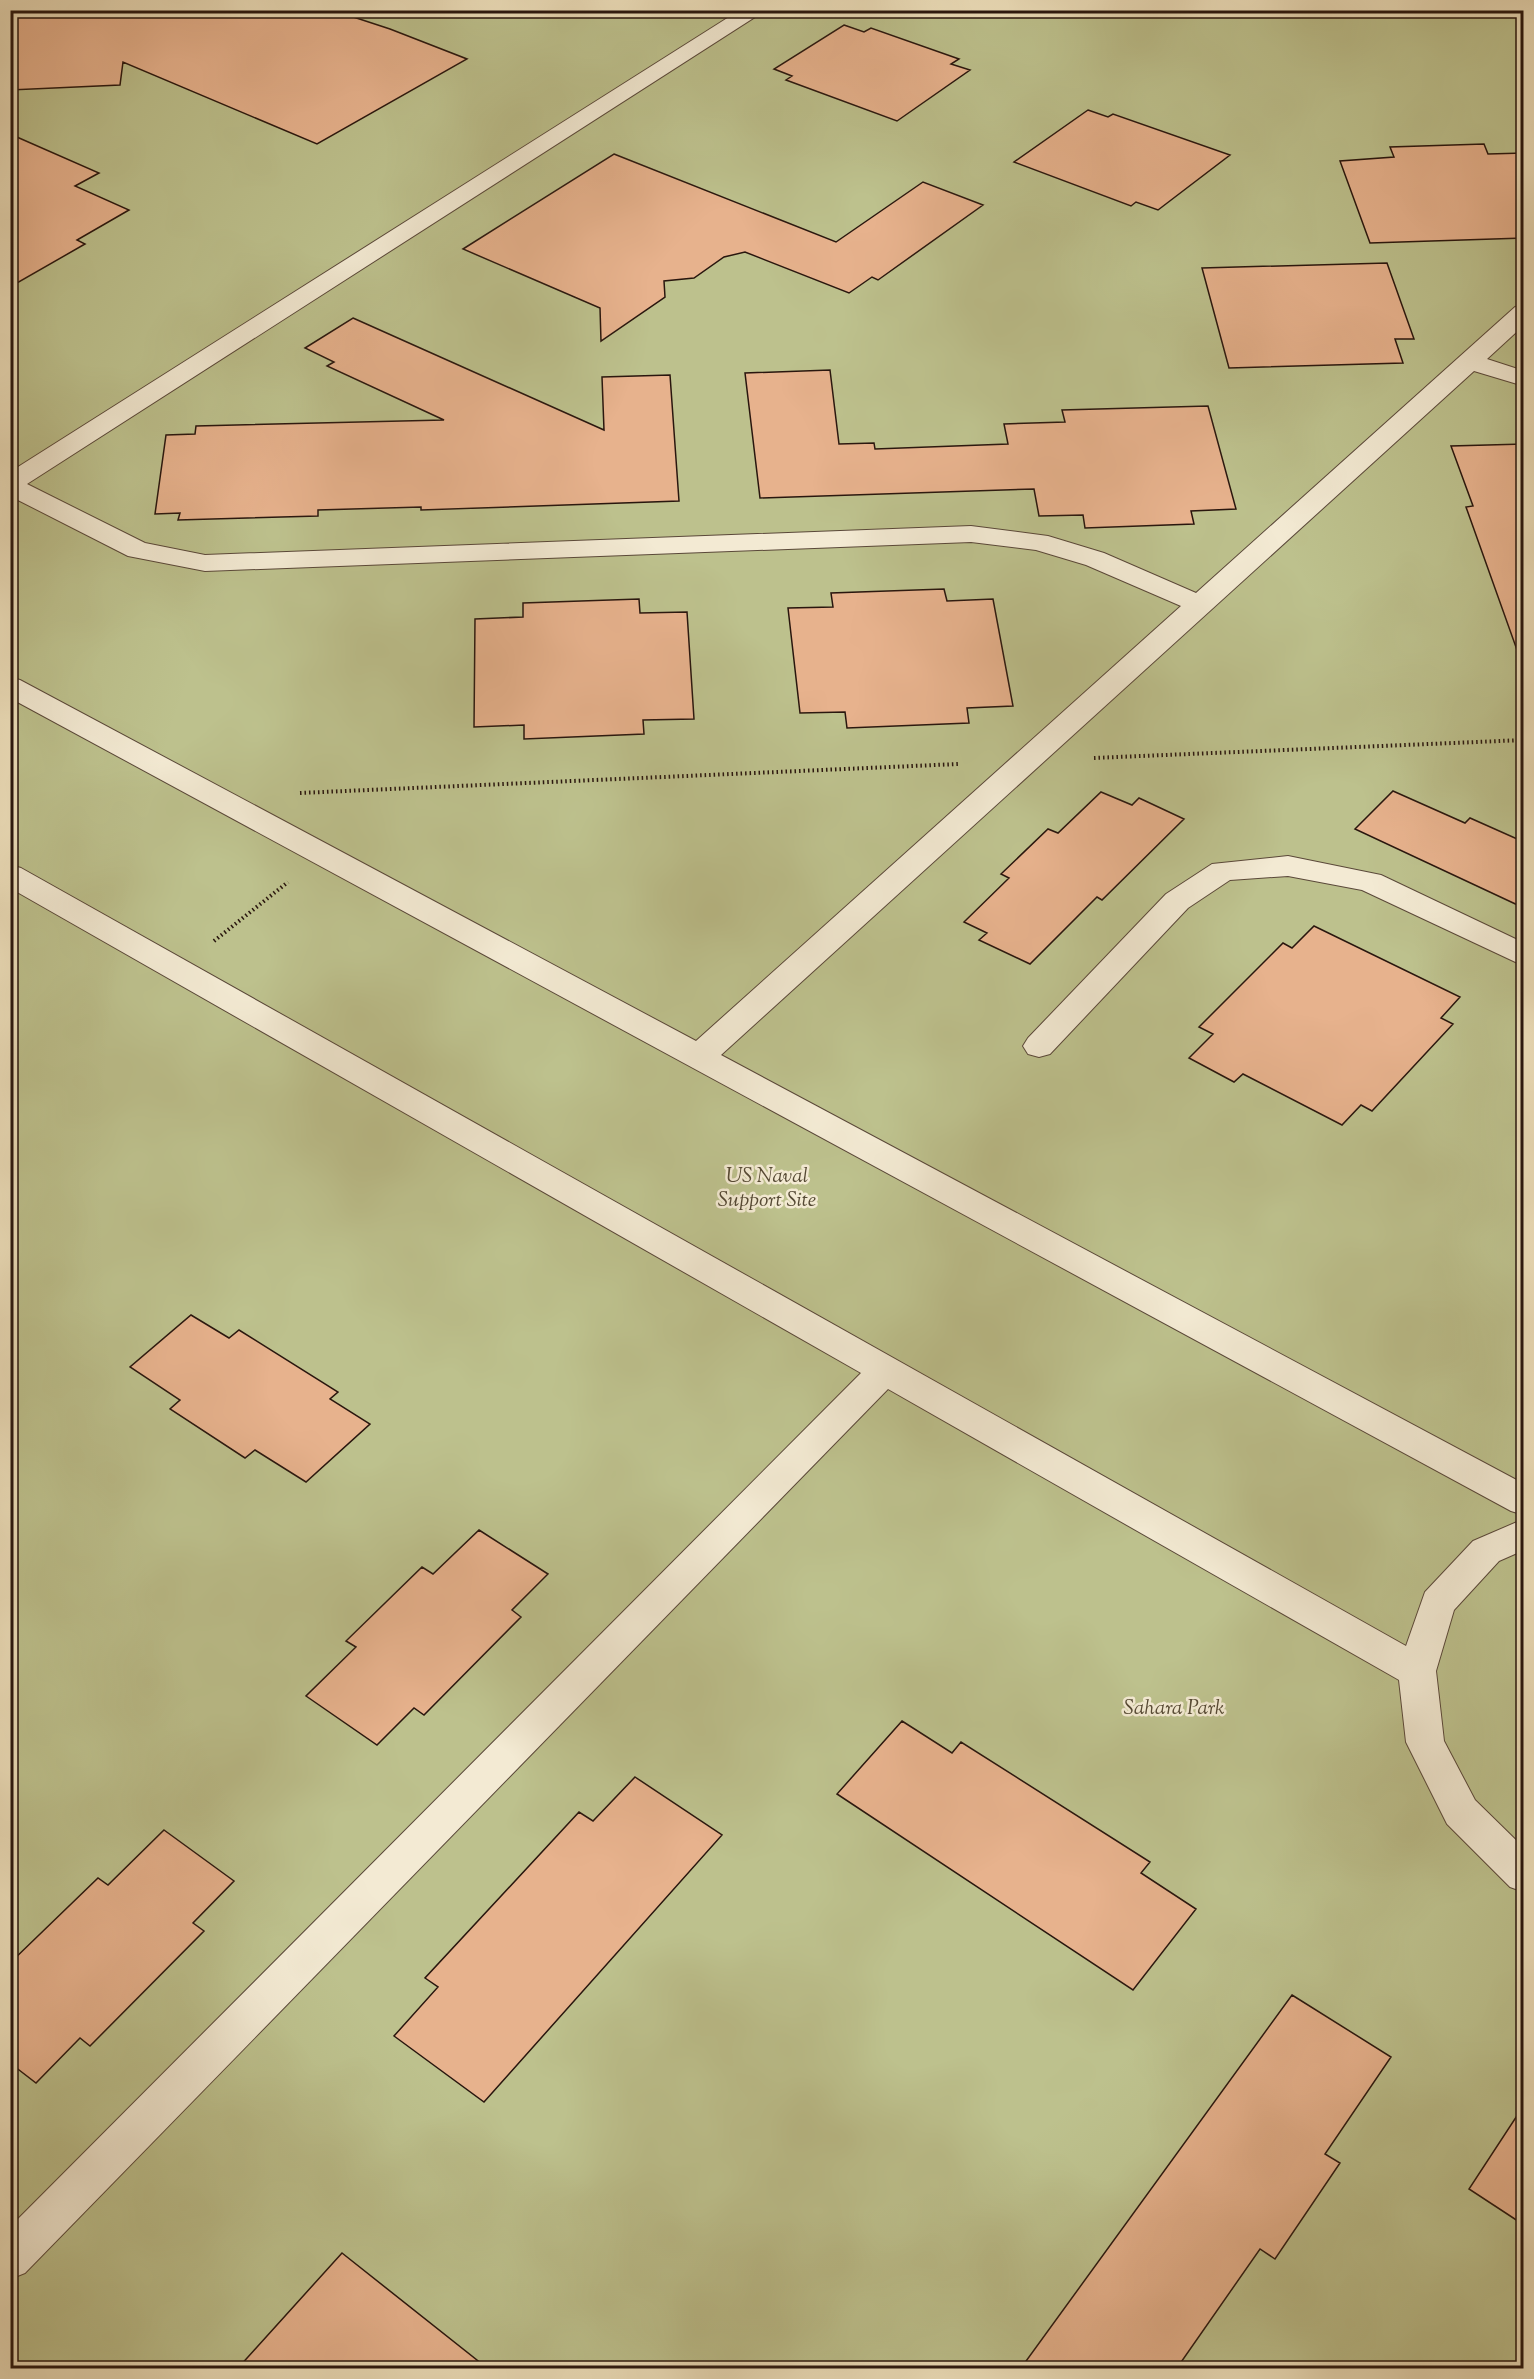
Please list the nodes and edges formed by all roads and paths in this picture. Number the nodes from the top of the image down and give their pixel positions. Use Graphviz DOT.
graph roads {
  1 [pos="756,10"];
  2 [pos="1524,312"];
  3 [pos="1469,361"];
  4 [pos="1524,379"];
  5 [pos="10,485"];
  6 [pos="1200,604"];
  7 [pos="10,686"];
  8 [pos="1524,740"];
  9 [pos="1025,761"];
  10 [pos="299,793"];
  11 [pos="323,855"];
  12 [pos="10,875"];
  13 [pos="1524,956"];
  14 [pos="178,970"];
  15 [pos="1039,1046"];
  16 [pos="697,1058"];
  17 [pos="885,1370"];
  18 [pos="1524,1501"];
  19 [pos="1524,1533"];
  20 [pos="1417,1671"];
  21 [pos="1524,1875"];
  22 [pos="10,2258"];
  1 -- 5 [label="street"];
  2 -- 3 [label="street"];
  3 -- 4 [label="street"];
  3 -- 6 [label="street"];
  5 -- 6 [label="street"];
  6 -- 9 [label="street"];
  7 -- 11 [label="street"];
  8 -- 9 [label="path"];
  9 -- 10 [label="path"];
  9 -- 16 [label="street"];
  11 -- 14 [label="path"];
  11 -- 16 [label="street"];
  12 -- 14 [label="street"];
  13 -- 15 [label="street"];
  14 -- 17 [label="street"];
  16 -- 18 [label="street"];
  17 -- 20 [label="street"];
  17 -- 22 [label="street"];
  19 -- 20 [label="street"];
  20 -- 21 [label="street"];
}
